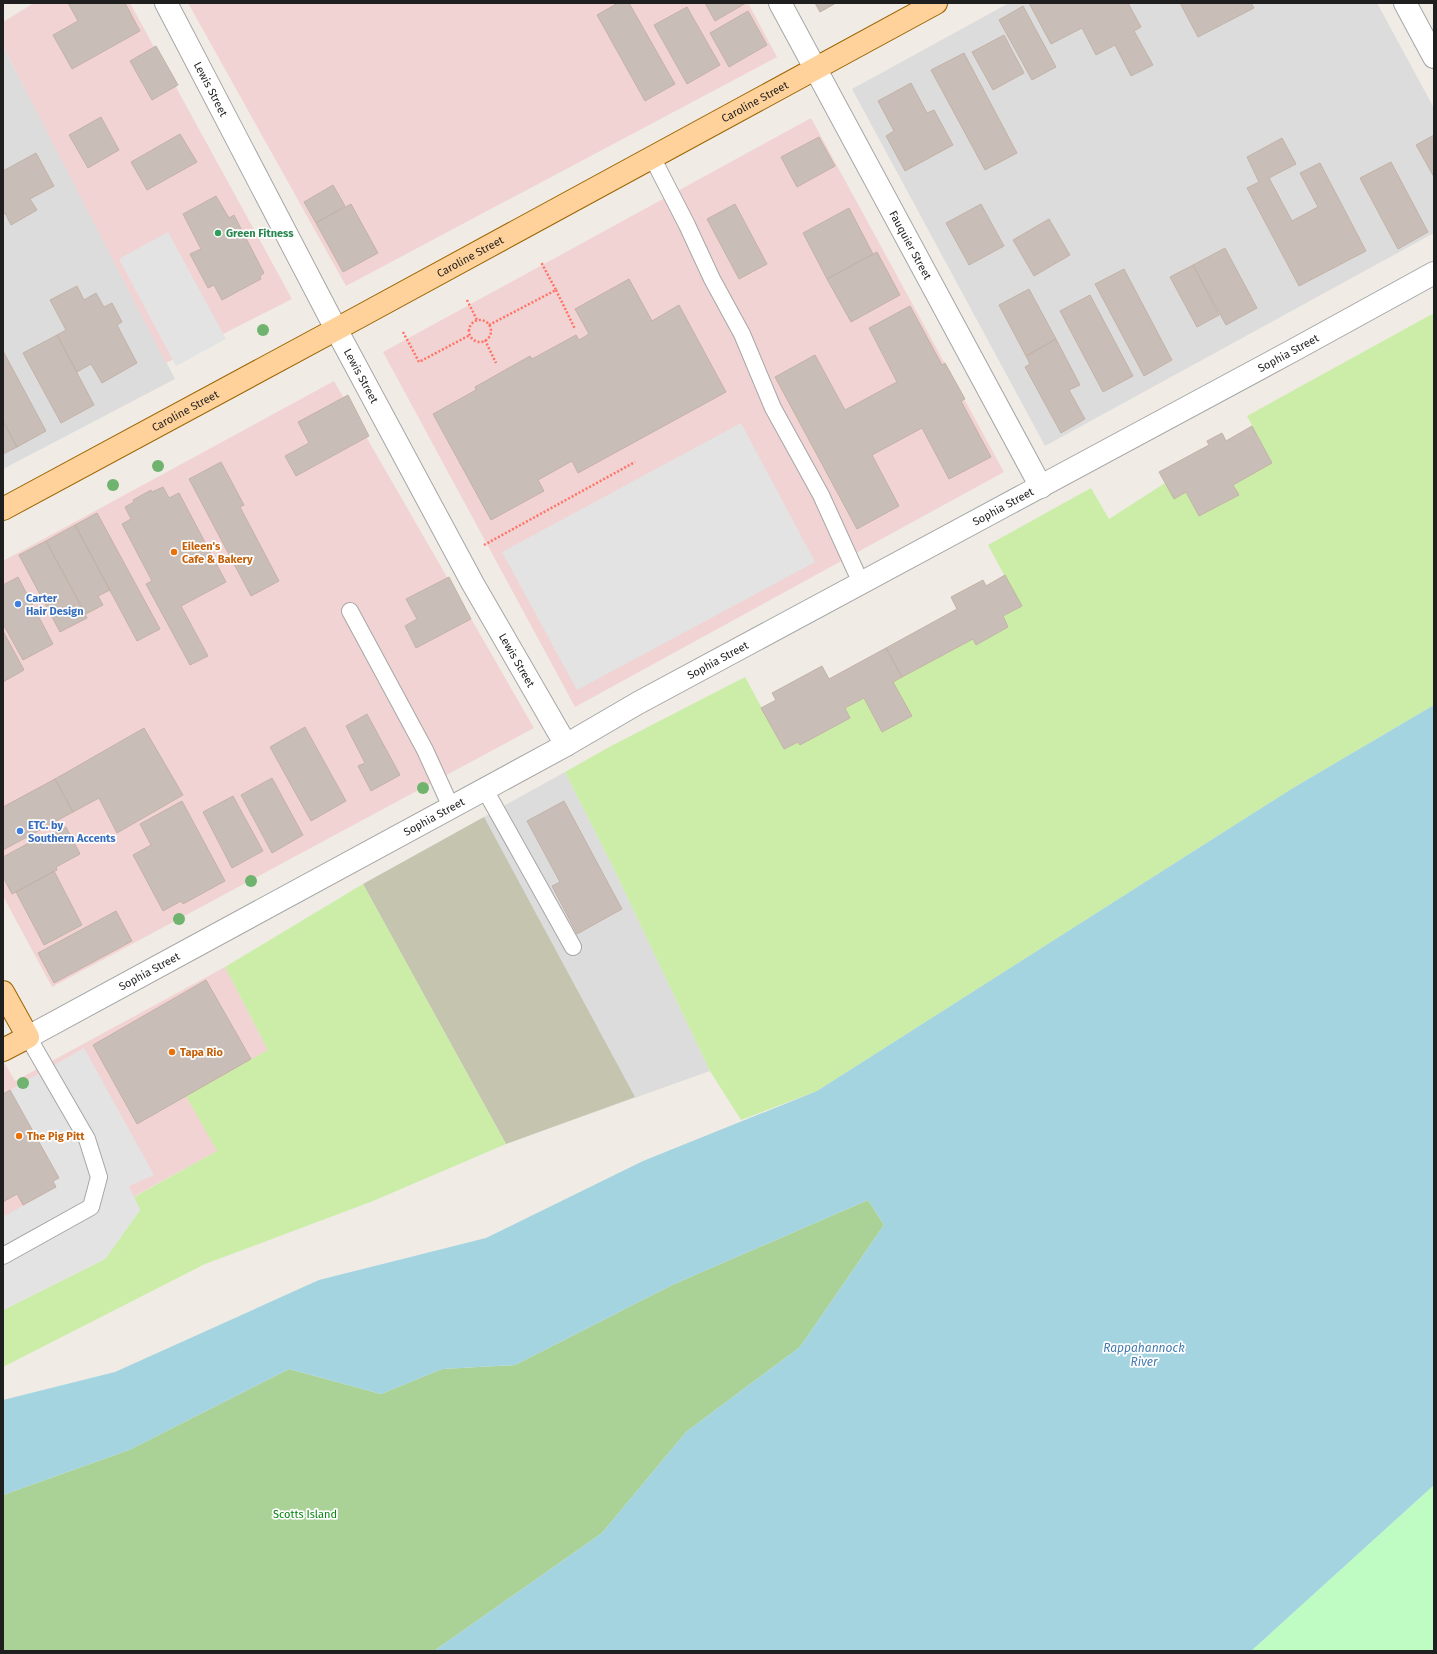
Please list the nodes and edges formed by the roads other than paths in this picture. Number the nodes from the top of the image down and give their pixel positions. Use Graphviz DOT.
graph roads {
  1 [pos="166,3"];
  2 [pos="780,3"];
  3 [pos="936,3"];
  4 [pos="1405,3"];
  5 [pos="1434,57"];
  6 [pos="815,68"];
  7 [pos="652,157"];
  8 [pos="1434,273"];
  9 [pos="336,329"];
  10 [pos="1041,487"];
  11 [pos="3,509"];
  12 [pos="861,583"];
  13 [pos="350,611"];
  14 [pos="566,745"];
  15 [pos="484,788"];
  16 [pos="451,807"];
  17 [pos="573,947"];
  18 [pos="3,992"];
  19 [pos="28,1037"];
  20 [pos="3,1050"];
  21 [pos="3,1256"];
  1 -- 9 [label="street, Lewis Street"];
  2 -- 6 [label="street, Fauquier Street"];
  3 -- 6 [label="main road, Caroline Street"];
  4 -- 5 [label="street"];
  6 -- 7 [label="main road, Caroline Street"];
  6 -- 10 [label="street, Fauquier Street"];
  7 -- 9 [label="main road, Caroline Street"];
  7 -- 12 [label="lane"];
  8 -- 10 [label="street, Sophia Street"];
  9 -- 11 [label="main road, Caroline Street"];
  9 -- 14 [label="street, Lewis Street"];
  10 -- 12 [label="street, Sophia Street"];
  12 -- 14 [label="street, Sophia Street"];
  13 -- 16 [label="lane"];
  14 -- 15 [label="street, Sophia Street"];
  15 -- 16 [label="street, Sophia Street"];
  15 -- 17 [label="lane"];
  16 -- 19 [label="street, Sophia Street"];
  18 -- 19 [label="main road"];
  19 -- 20 [label="main road, Sophia Street"];
  19 -- 21 [label="lane"];
}
